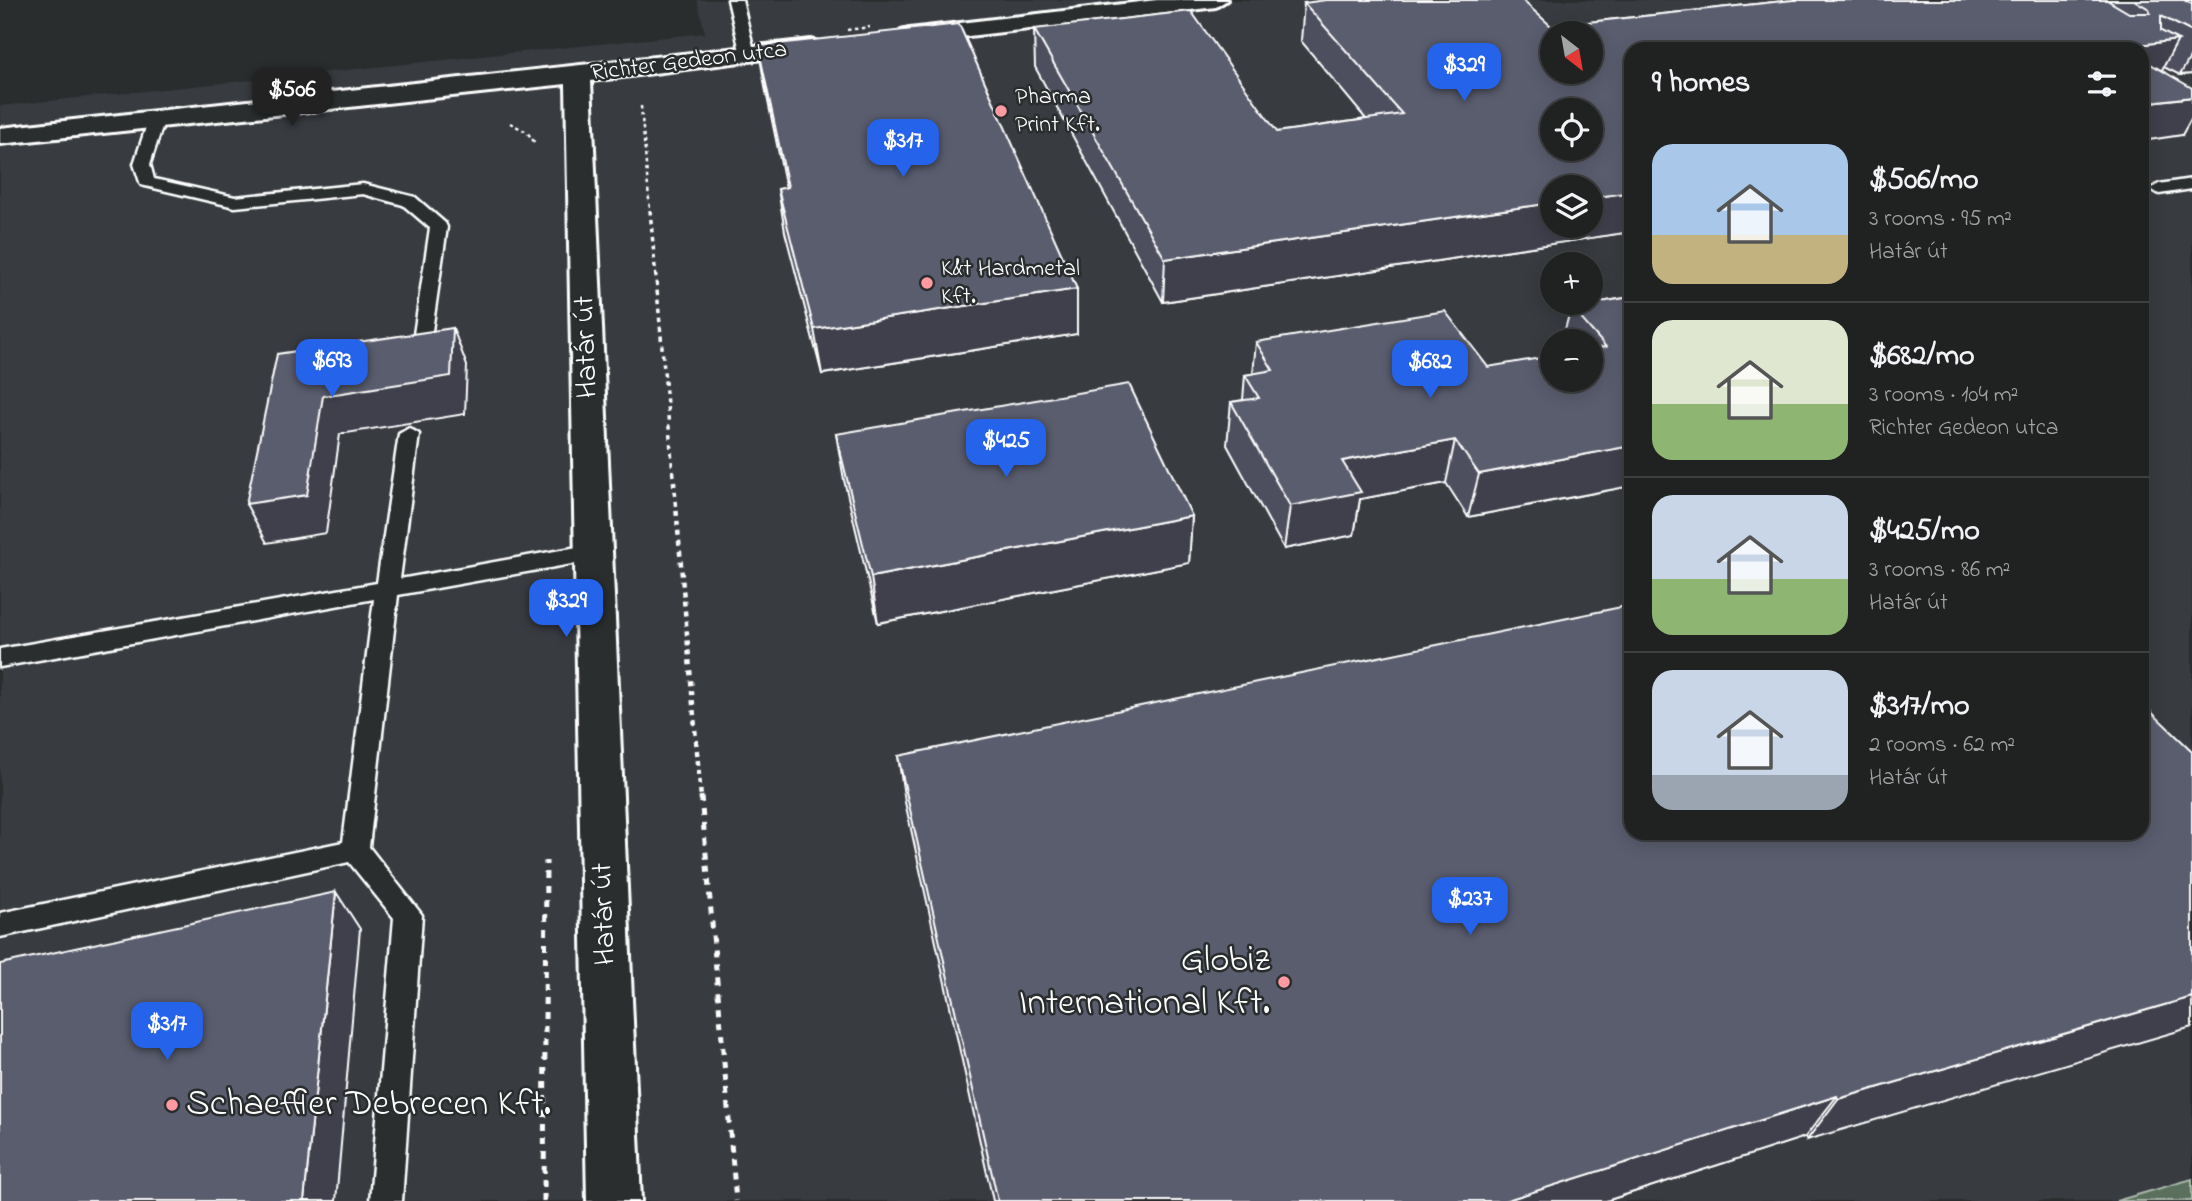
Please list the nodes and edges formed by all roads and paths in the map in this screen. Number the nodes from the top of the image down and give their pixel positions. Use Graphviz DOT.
graph roads {
  1 [pos="1216,0"];
  2 [pos="739,1"];
  3 [pos="886,38"];
  4 [pos="830,45"];
  5 [pos="748,54"];
  6 [pos="636,69"];
  7 [pos="578,75"];
  8 [pos="157,118"];
  9 [pos="506,122"];
  10 [pos="0,136"];
  11 [pos="538,147"];
  12 [pos="2192,184"];
  13 [pos="2159,189"];
  14 [pos="419,365"];
  15 [pos="409,434"];
  16 [pos="594,552"];
  17 [pos="387,587"];
  18 [pos="0,658"];
  19 [pos="355,850"];
  20 [pos="546,852"];
  21 [pos="0,925"];
  22 [pos="386,1201"];
  23 [pos="544,1201"];
  24 [pos="614,1201"];
  25 [pos="736,1201"];
  1 -- 3 [label="street"];
  2 -- 5 [label="lane"];
  4 -- 5 [label="street, Richter Gedeon utca"];
  5 -- 6 [label="street, Richter Gedeon utca"];
  6 -- 7 [label="street, Richter Gedeon utca"];
  6 -- 25 [label="path"];
  7 -- 8 [label="street"];
  7 -- 16 [label="street, Határ út"];
  8 -- 10 [label="street"];
  8 -- 14 [label="lane"];
  9 -- 11 [label="path"];
  12 -- 13 [label="lane"];
  15 -- 17 [label="lane"];
  16 -- 17 [label="lane"];
  16 -- 24 [label="street, Határ út"];
  17 -- 18 [label="lane"];
  17 -- 19 [label="lane"];
  19 -- 21 [label="lane"];
  19 -- 22 [label="lane"];
  20 -- 23 [label="path"];
}
